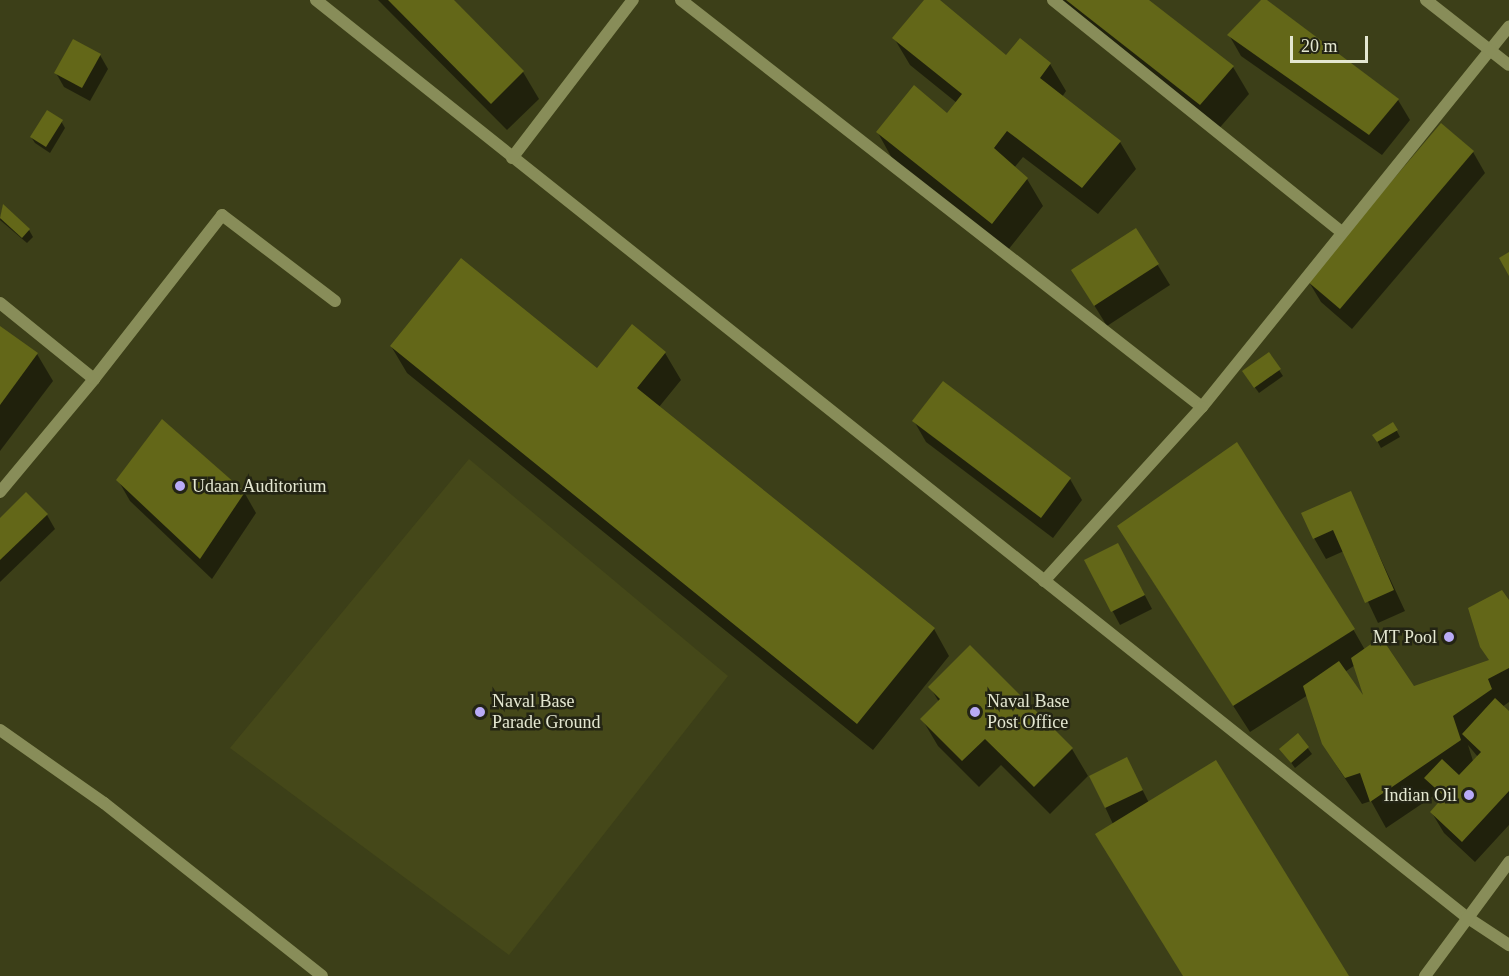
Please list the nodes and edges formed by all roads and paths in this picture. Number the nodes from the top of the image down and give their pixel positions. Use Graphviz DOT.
graph roads {
  1 [pos="316,0"];
  2 [pos="633,0"];
  3 [pos="681,0"];
  4 [pos="1053,0"];
  5 [pos="1426,0"];
  6 [pos="1509,27"];
  7 [pos="1490,49"];
  8 [pos="1509,64"];
  9 [pos="512,158"];
  10 [pos="1342,232"];
  11 [pos="335,301"];
  12 [pos="0,303"];
  13 [pos="94,379"];
  14 [pos="1202,407"];
  15 [pos="0,492"];
  16 [pos="1044,581"];
  17 [pos="0,730"];
  18 [pos="1509,862"];
  19 [pos="1466,916"];
  20 [pos="1509,945"];
  21 [pos="322,976"];
  22 [pos="1425,976"];
  1 -- 9 [label="street"];
  2 -- 9 [label="street"];
  3 -- 14 [label="street"];
  4 -- 10 [label="street"];
  5 -- 7 [label="street"];
  6 -- 7 [label="street"];
  7 -- 8 [label="street"];
  7 -- 10 [label="street"];
  9 -- 16 [label="street"];
  10 -- 14 [label="street"];
  11 -- 13 [label="street"];
  12 -- 13 [label="street"];
  13 -- 15 [label="street"];
  14 -- 16 [label="street"];
  16 -- 19 [label="street"];
  17 -- 21 [label="street"];
  18 -- 19 [label="street"];
  19 -- 20 [label="street"];
  19 -- 22 [label="street"];
}
